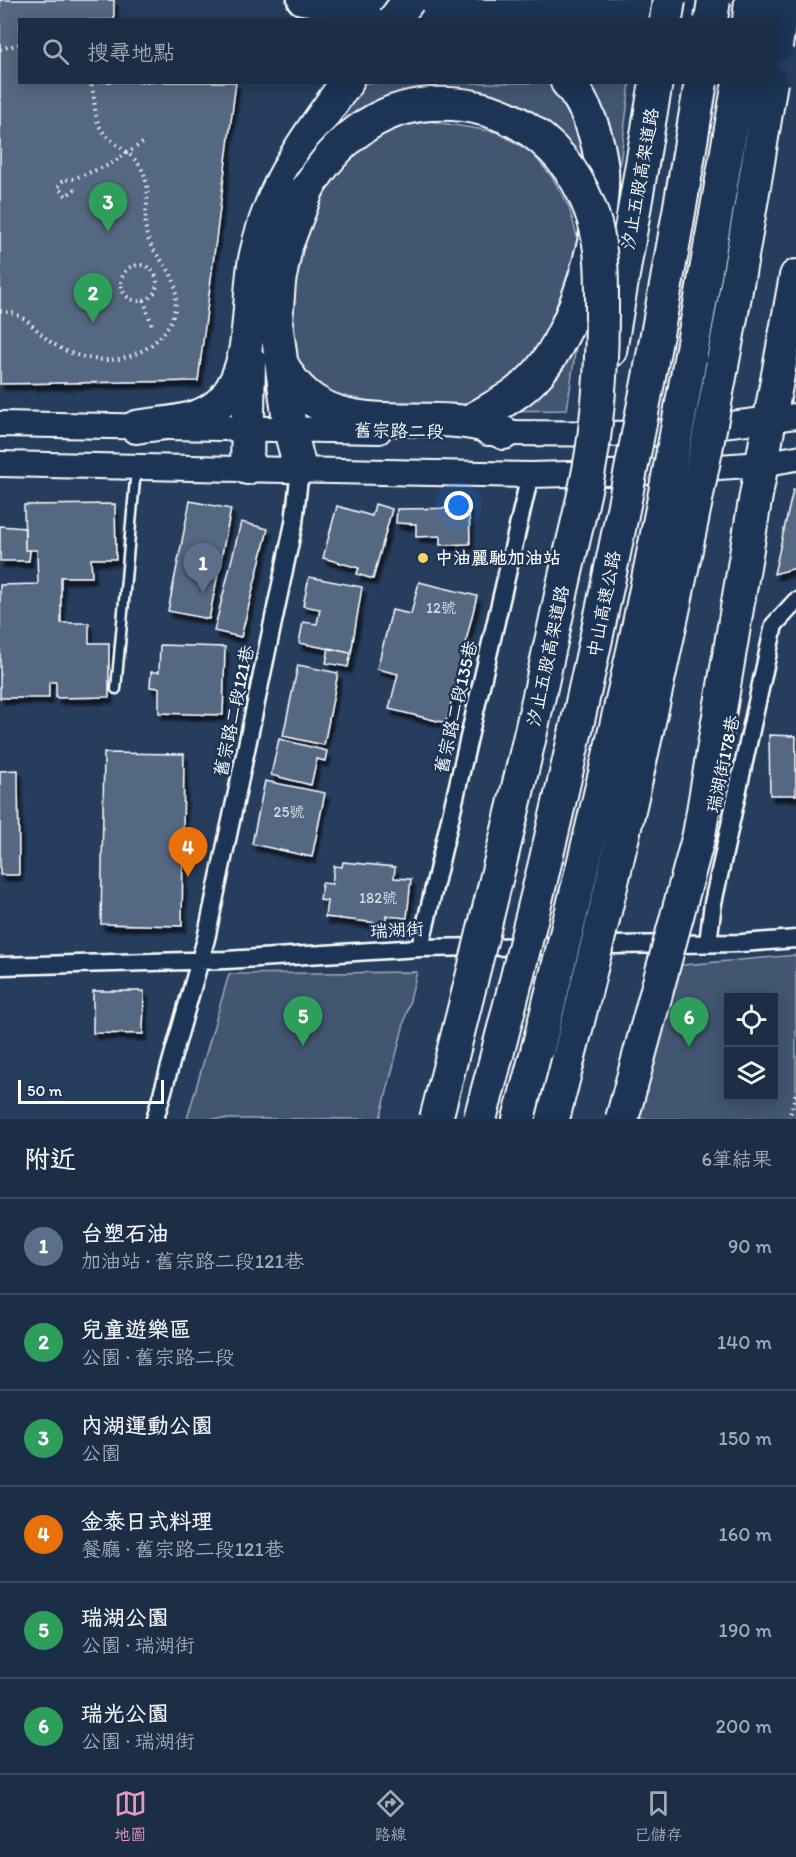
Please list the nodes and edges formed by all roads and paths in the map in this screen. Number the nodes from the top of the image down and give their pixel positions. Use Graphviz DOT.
graph roads {
  1 [pos="302,0"];
  2 [pos="409,0"];
  3 [pos="669,0"];
  4 [pos="714,0"];
  5 [pos="762,6"];
  6 [pos="796,8"];
  7 [pos="466,16"];
  8 [pos="396,18"];
  9 [pos="666,18"];
  10 [pos="711,18"];
  11 [pos="18,44"];
  12 [pos="0,49"];
  13 [pos="90,84"];
  14 [pos="346,84"];
  15 [pos="568,84"];
  16 [pos="656,84"];
  17 [pos="701,84"];
  18 [pos="739,84"];
  19 [pos="771,84"];
  20 [pos="144,142"];
  21 [pos="130,154"];
  22 [pos="75,189"];
  23 [pos="794,289"];
  24 [pos="144,300"];
  25 [pos="0,311"];
  26 [pos="249,320"];
  27 [pos="152,326"];
  28 [pos="796,352"];
  29 [pos="282,366"];
  30 [pos="783,418"];
  31 [pos="468,422"];
  32 [pos="0,424"];
  33 [pos="136,427"];
  34 [pos="248,428"];
  35 [pos="290,429"];
  36 [pos="595,432"];
  37 [pos="504,433"];
  38 [pos="796,459"];
  39 [pos="0,464"];
  40 [pos="762,464"];
  41 [pos="136,466"];
  42 [pos="248,468"];
  43 [pos="300,469"];
  44 [pos="530,476"];
  45 [pos="796,601"];
  46 [pos="116,689"];
  47 [pos="796,939"];
  48 [pos="708,943"];
  49 [pos="420,948"];
  50 [pos="200,960"];
  51 [pos="0,966"];
  52 [pos="796,1092"];
  53 [pos="155,1119"];
  54 [pos="436,1119"];
  55 [pos="480,1119"];
  56 [pos="519,1119"];
  57 [pos="553,1119"];
  58 [pos="622,1119"];
  59 [pos="789,1119"];
  1 -- 7 [label="highway"];
  2 -- 8 [label="highway, bridge"];
  3 -- 9 [label="highway, bridge"];
  4 -- 10 [label="highway, bridge"];
  5 -- 6 [label="highway"];
  5 -- 7 [label="highway"];
  11 -- 12 [label="path"];
  13 -- 21 [label="path"];
  14 -- 26 [label="highway"];
  15 -- 31 [label="highway"];
  16 -- 36 [label="highway, 汐止五股高架道路, bridge"];
  17 -- 55 [label="highway, 中山高速公路, bridge"];
  18 -- 56 [label="highway, 中山高速公路, bridge"];
  19 -- 57 [label="highway, bridge"];
  20 -- 21 [label="path"];
  21 -- 22 [label="path"];
  21 -- 25 [label="path"];
  23 -- 28 [label="highway"];
  23 -- 30 [label="highway"];
  24 -- 24 [label="path"];
  24 -- 27 [label="path"];
  26 -- 33 [label="highway"];
  26 -- 34 [label="highway"];
  29 -- 31 [label="highway"];
  29 -- 35 [label="highway"];
  29 -- 36 [label="highway, bridge"];
  30 -- 37 [label="main road, 舊宗路二段"];
  30 -- 40 [label="highway"];
  31 -- 37 [label="highway"];
  32 -- 33 [label="main road, 舊宗路二段"];
  33 -- 34 [label="main road, 舊宗路二段"];
  34 -- 35 [label="main road, 舊宗路二段"];
  34 -- 42 [label="highway"];
  35 -- 37 [label="main road, 舊宗路二段"];
  35 -- 43 [label="highway"];
  36 -- 54 [label="highway, 汐止五股高架道路, bridge"];
  38 -- 40 [label="main road"];
  39 -- 41 [label="main road"];
  40 -- 44 [label="main road"];
  40 -- 58 [label="highway, bridge"];
  41 -- 42 [label="main road"];
  41 -- 46 [label="lane"];
  42 -- 43 [label="main road"];
  43 -- 44 [label="main road"];
  43 -- 50 [label="street, 舊宗路二段121巷"];
  44 -- 49 [label="street, 舊宗路二段135巷"];
  45 -- 48 [label="street, 瑞湖街178巷"];
  47 -- 48 [label="street, 瑞湖街"];
  48 -- 49 [label="street, 瑞湖街"];
  49 -- 50 [label="street, 瑞湖街"];
  50 -- 51 [label="street, 瑞湖街"];
  50 -- 53 [label="street, 舊宗路二段121巷"];
  52 -- 59 [label="path"];
}
